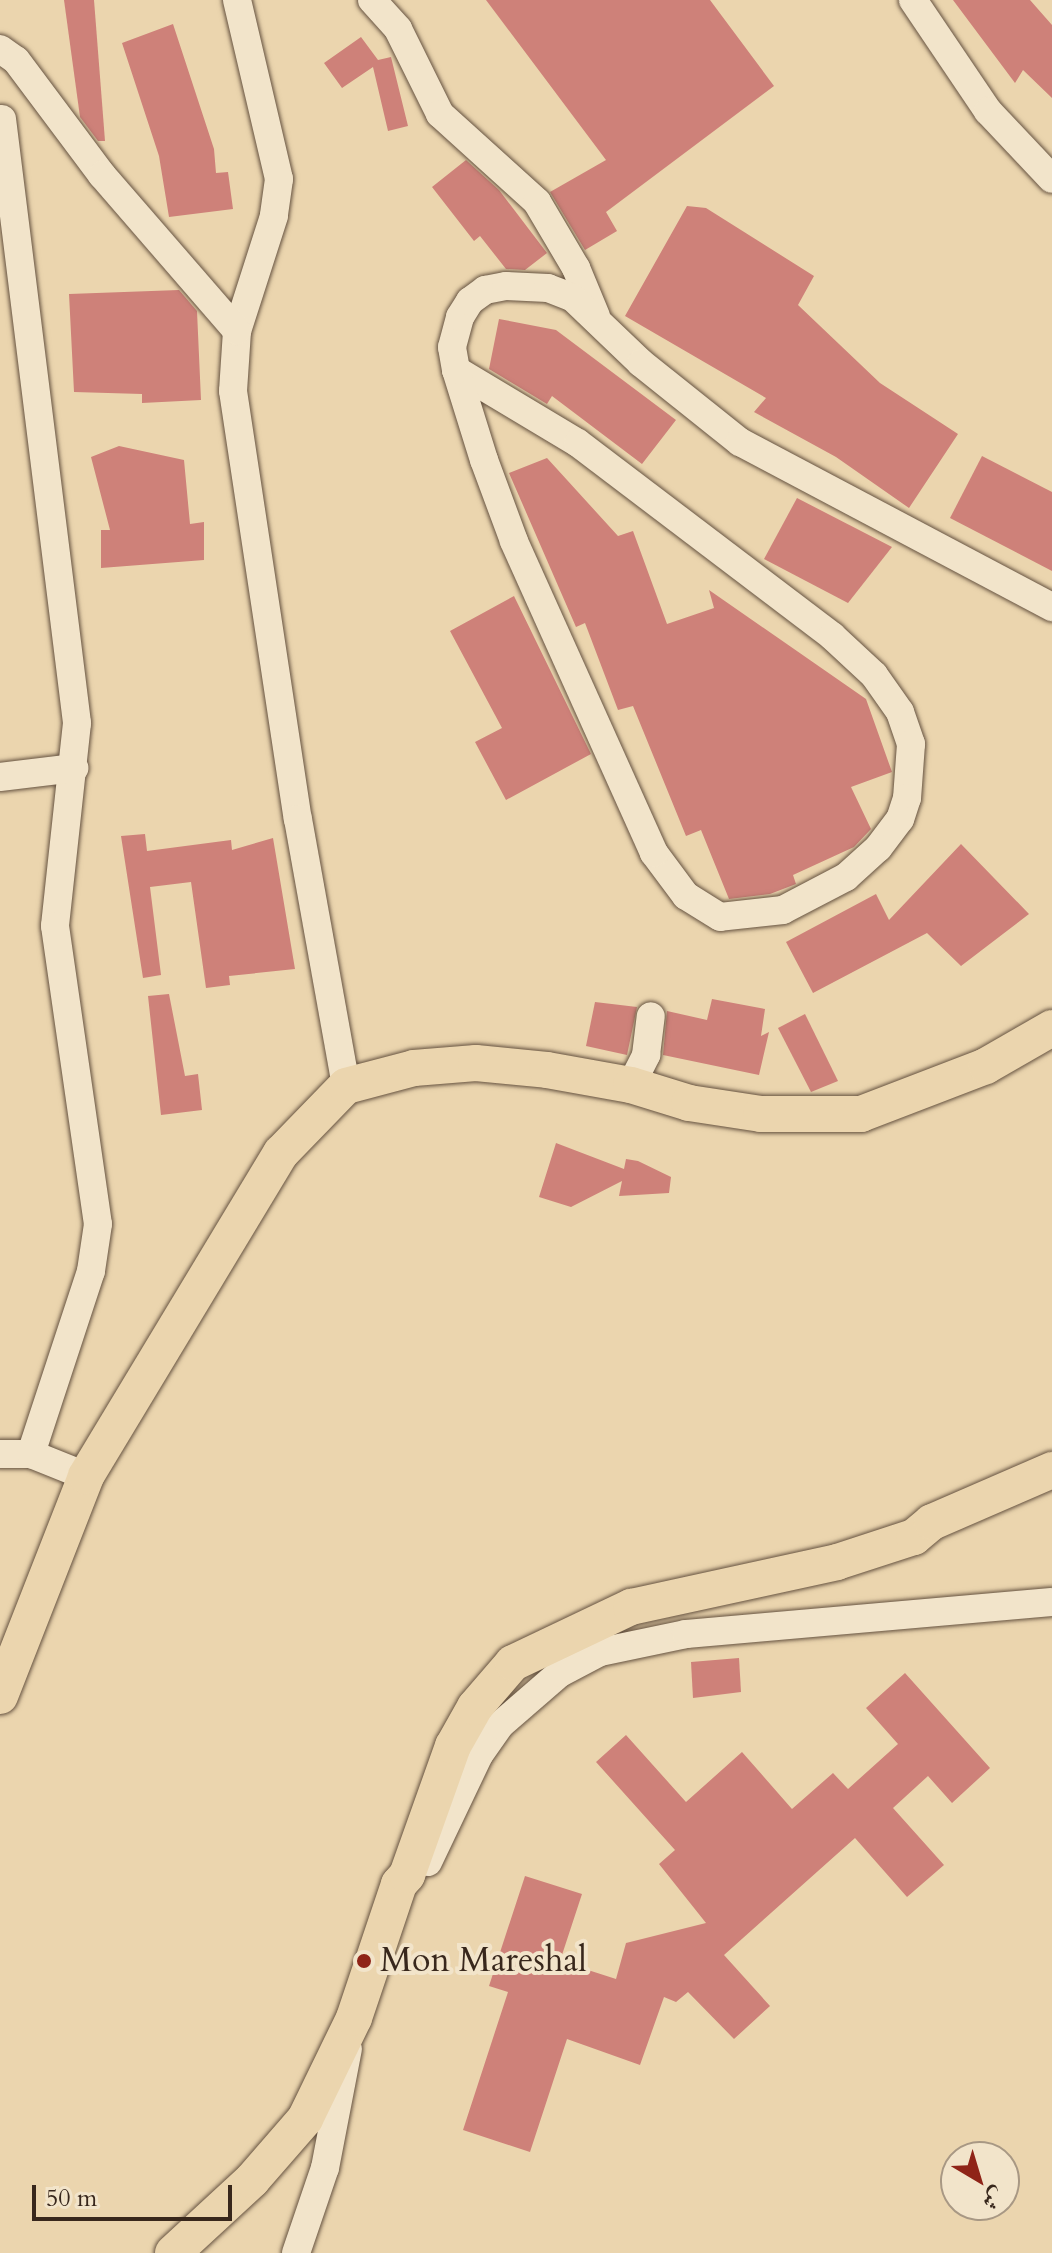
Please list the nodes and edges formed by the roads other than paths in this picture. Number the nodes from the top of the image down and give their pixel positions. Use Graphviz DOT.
graph roads {
  1 [pos="237,0"];
  2 [pos="372,0"];
  3 [pos="913,0"];
  4 [pos="0,49"];
  5 [pos="2,119"];
  6 [pos="1052,179"];
  7 [pos="596,316"];
  8 [pos="237,331"];
  9 [pos="456,370"];
  10 [pos="1052,607"];
  11 [pos="74,768"];
  12 [pos="0,777"];
  13 [pos="651,1016"];
  14 [pos="1052,1028"];
  15 [pos="631,1085"];
  16 [pos="346,1086"];
  17 [pos="0,1454"];
  18 [pos="31,1454"];
  19 [pos="1052,1470"];
  20 [pos="86,1476"];
  21 [pos="1052,1602"];
  22 [pos="0,1696"];
  23 [pos="396,1893"];
  24 [pos="354,2018"];
  25 [pos="173,2253"];
  26 [pos="296,2253"];
  1 -- 8 [label="street"];
  2 -- 7 [label="street"];
  3 -- 6 [label="street"];
  4 -- 8 [label="street"];
  5 -- 11 [label="street"];
  7 -- 9 [label="street"];
  7 -- 10 [label="street"];
  8 -- 16 [label="street"];
  9 -- 9 [label="street"];
  11 -- 12 [label="street"];
  11 -- 18 [label="street"];
  13 -- 15 [label="street"];
  14 -- 15 [label="main road"];
  15 -- 16 [label="main road"];
  16 -- 20 [label="main road"];
  17 -- 18 [label="street"];
  18 -- 20 [label="street"];
  19 -- 23 [label="main road"];
  20 -- 22 [label="main road"];
  21 -- 23 [label="street"];
  23 -- 24 [label="main road"];
  24 -- 25 [label="main road"];
  24 -- 26 [label="street"];
}
